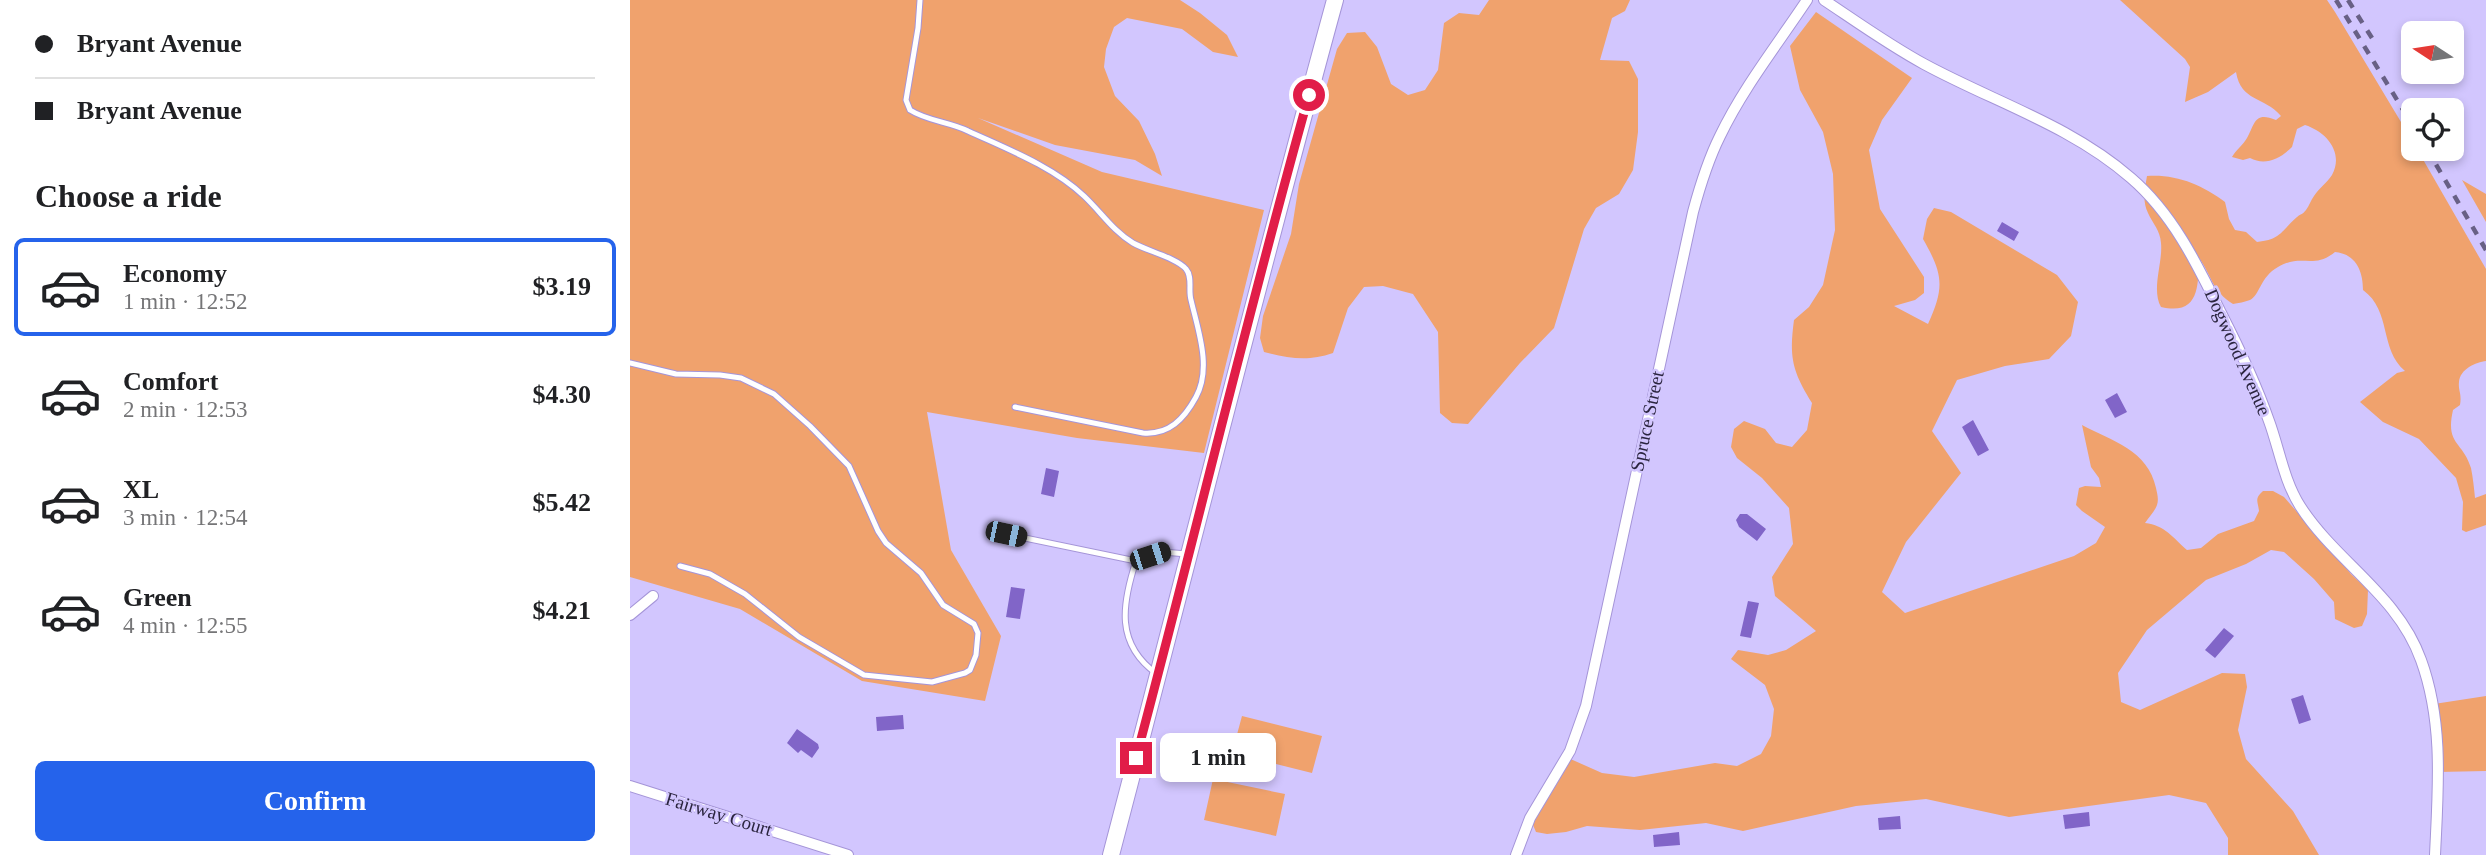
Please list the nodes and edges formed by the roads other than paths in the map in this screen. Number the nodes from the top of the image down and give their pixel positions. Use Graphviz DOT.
graph roads {
  1 [pos="920,0"];
  2 [pos="1335,0"];
  3 [pos="1807,0"];
  4 [pos="1824,0"];
  5 [pos="630,363"];
  6 [pos="1015,407"];
  7 [pos="1006,534"];
  8 [pos="1190,554"];
  9 [pos="1136,561"];
  10 [pos="680,565"];
  11 [pos="653,596"];
  12 [pos="630,615"];
  13 [pos="1158,675"];
  14 [pos="630,786"];
  15 [pos="848,855"];
  16 [pos="1111,855"];
  17 [pos="1516,855"];
  18 [pos="2435,855"];
  1 -- 6 [label="lane"];
  2 -- 8 [label="main road"];
  3 -- 17 [label="street, Spruce Street"];
  4 -- 18 [label="street, Dogwood Avenue"];
  5 -- 10 [label="lane"];
  7 -- 9 [label="lane"];
  8 -- 9 [label="lane"];
  8 -- 13 [label="main road"];
  9 -- 13 [label="lane"];
  11 -- 12 [label="street"];
  13 -- 16 [label="main road"];
  14 -- 15 [label="street, Fairway Court"];
}
